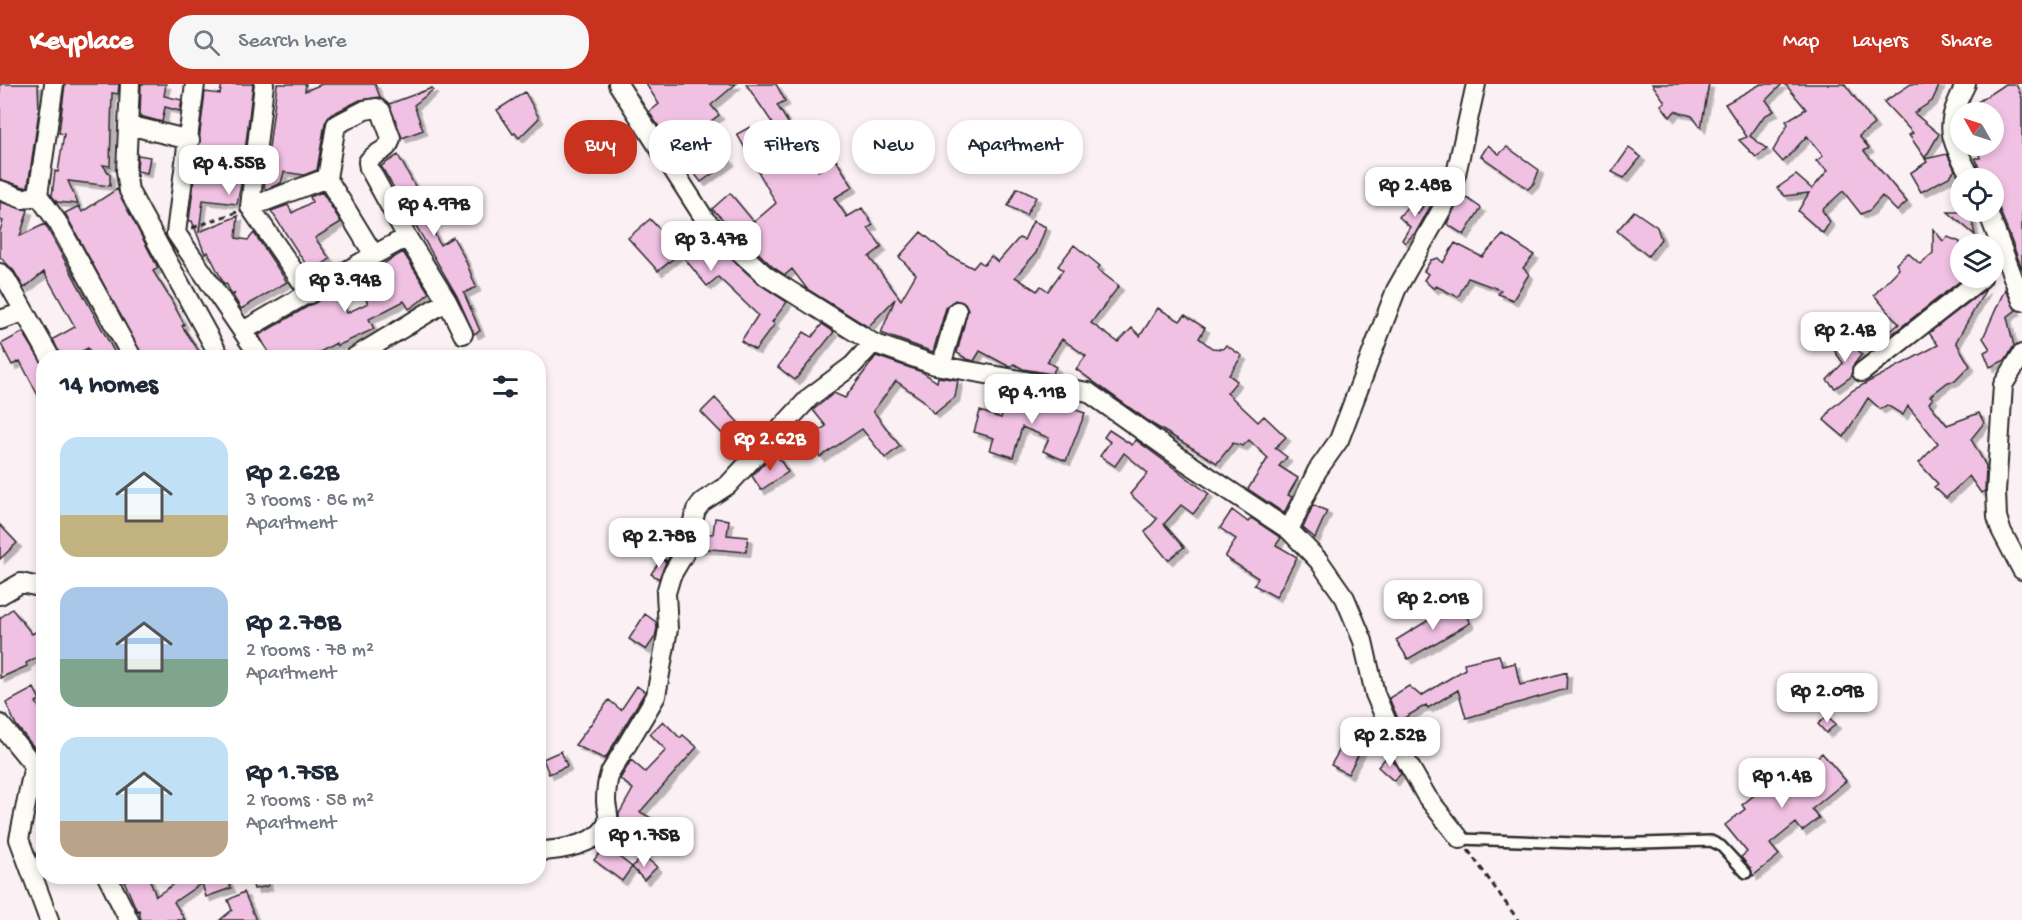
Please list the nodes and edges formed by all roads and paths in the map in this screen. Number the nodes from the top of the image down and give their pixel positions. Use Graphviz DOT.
graph roads {
  1 [pos="54,84"];
  2 [pos="130,84"];
  3 [pos="195,84"];
  4 [pos="264,84"];
  5 [pos="618,84"];
  6 [pos="1476,84"];
  7 [pos="1966,84"];
  8 [pos="128,125"];
  9 [pos="190,140"];
  10 [pos="1966,168"];
  11 [pos="327,178"];
  12 [pos="0,190"];
  13 [pos="38,195"];
  14 [pos="250,207"];
  15 [pos="176,232"];
  16 [pos="407,237"];
  17 [pos="374,255"];
  18 [pos="2004,271"];
  19 [pos="0,273"];
  20 [pos="1969,288"];
  21 [pos="310,294"];
  22 [pos="447,301"];
  23 [pos="2022,301"];
  24 [pos="957,311"];
  25 [pos="24,312"];
  26 [pos="0,320"];
  27 [pos="243,331"];
  28 [pos="463,334"];
  29 [pos="873,344"];
  30 [pos="46,350"];
  31 [pos="128,350"];
  32 [pos="216,350"];
  33 [pos="255,350"];
  34 [pos="366,350"];
  35 [pos="2022,354"];
  36 [pos="941,366"];
  37 [pos="1862,372"];
  38 [pos="1289,530"];
  39 [pos="2022,570"];
  40 [pos="36,586"];
  41 [pos="0,595"];
  42 [pos="0,724"];
  43 [pos="36,767"];
  44 [pos="36,781"];
  45 [pos="1460,839"];
  46 [pos="546,850"];
  47 [pos="1746,873"];
  48 [pos="36,883"];
  49 [pos="36,884"];
  50 [pos="111,884"];
  51 [pos="50,920"];
  52 [pos="129,920"];
  53 [pos="1518,920"];
  1 -- 13 [label="street"];
  2 -- 8 [label="street"];
  3 -- 9 [label="street"];
  4 -- 14 [label="street"];
  5 -- 29 [label="street"];
  6 -- 38 [label="street"];
  7 -- 10 [label="street"];
  8 -- 9 [label="street"];
  8 -- 32 [label="street"];
  9 -- 15 [label="street"];
  11 -- 14 [label="street"];
  11 -- 16 [label="street"];
  11 -- 17 [label="street"];
  12 -- 13 [label="street"];
  13 -- 31 [label="street"];
  14 -- 15 [label="path"];
  14 -- 21 [label="street"];
  15 -- 27 [label="street"];
  16 -- 17 [label="street"];
  16 -- 22 [label="street"];
  17 -- 21 [label="street"];
  18 -- 23 [label="street"];
  19 -- 25 [label="street"];
  20 -- 37 [label="street"];
  21 -- 27 [label="street"];
  22 -- 28 [label="street"];
  22 -- 34 [label="street"];
  24 -- 36 [label="street"];
  25 -- 26 [label="street"];
  25 -- 30 [label="street"];
  27 -- 33 [label="street"];
  29 -- 36 [label="street"];
  29 -- 46 [label="street"];
  35 -- 39 [label="street"];
  36 -- 38 [label="street"];
  38 -- 45 [label="street"];
  40 -- 41 [label="street"];
  42 -- 43 [label="street"];
  44 -- 48 [label="street"];
  45 -- 47 [label="lane"];
  45 -- 53 [label="path"];
  49 -- 51 [label="street"];
  50 -- 52 [label="street"];
}
